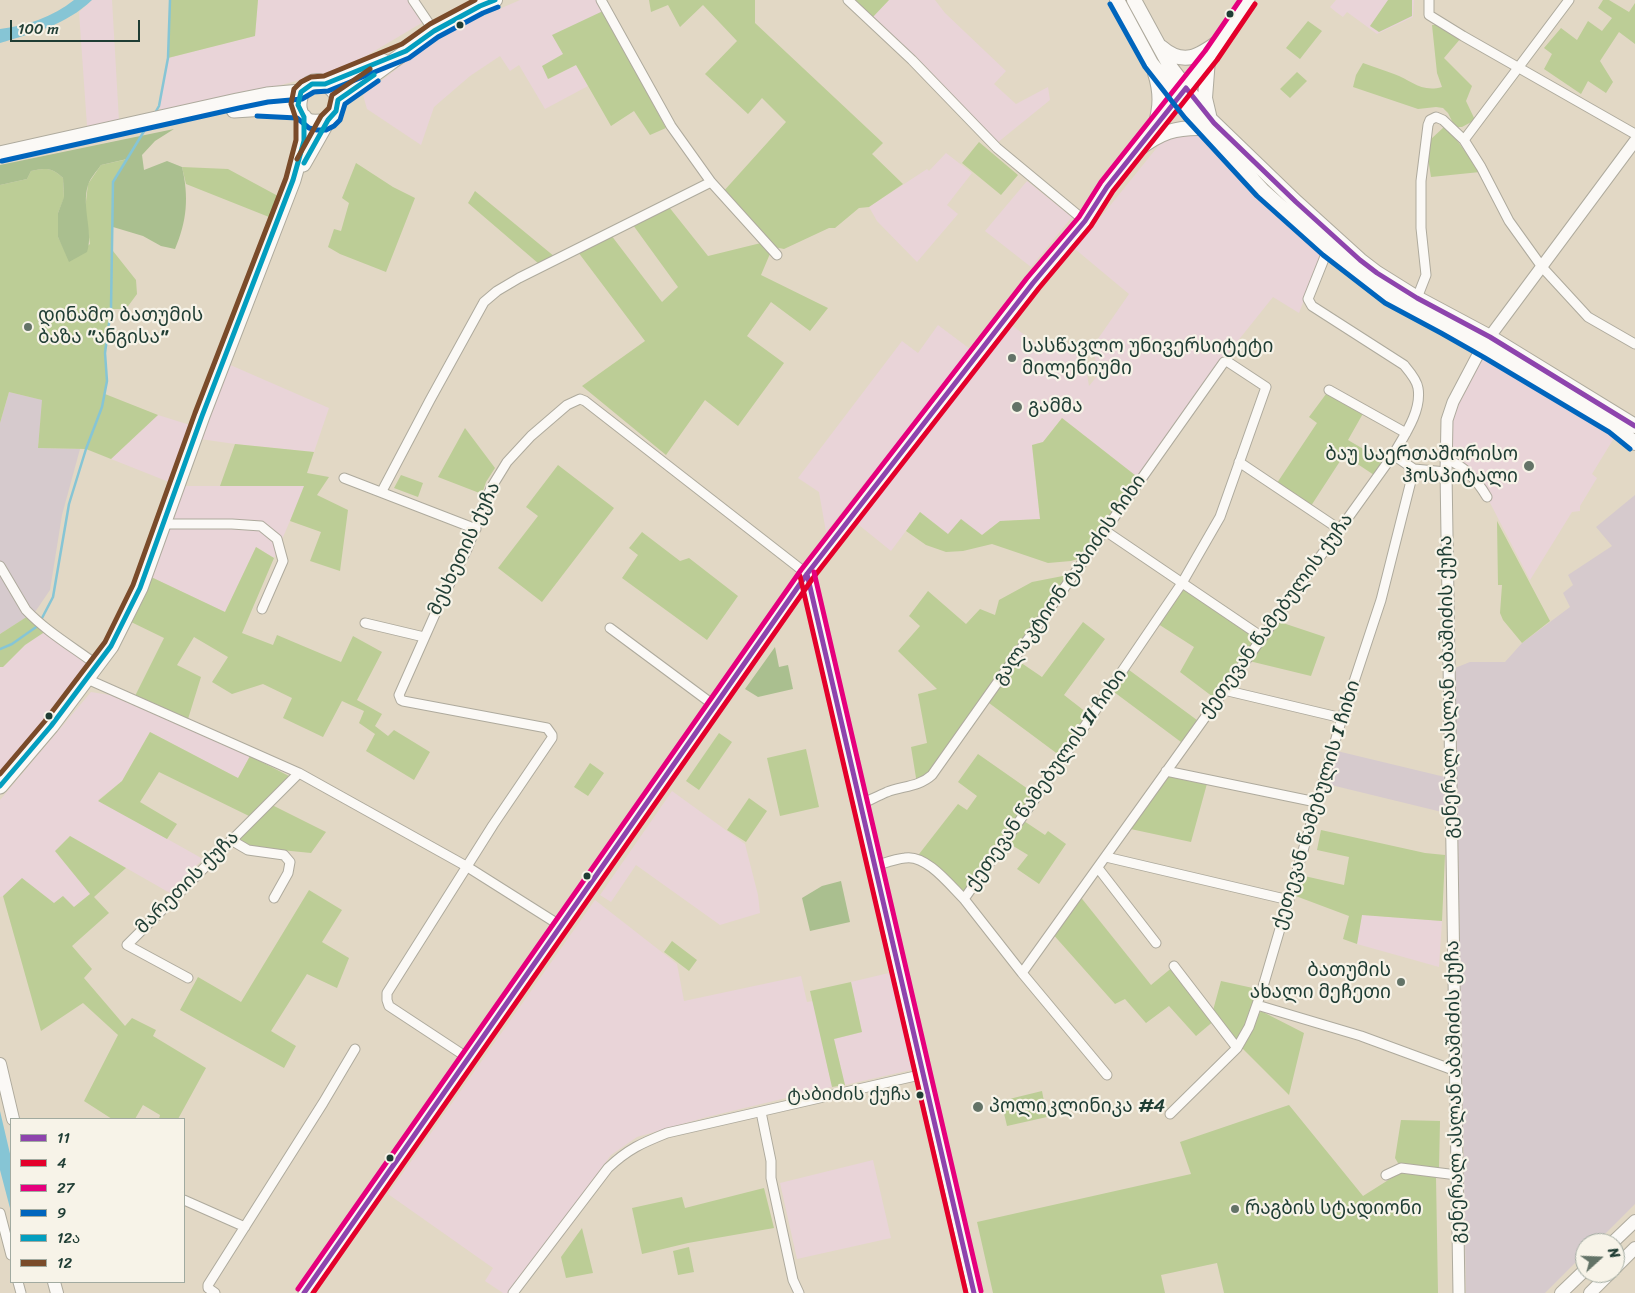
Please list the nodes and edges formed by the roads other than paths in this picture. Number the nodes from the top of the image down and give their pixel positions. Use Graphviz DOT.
graph roads {
  1 [pos="413,0"];
  2 [pos="495,0"];
  3 [pos="601,0"];
  4 [pos="848,0"];
  5 [pos="1117,0"];
  6 [pos="1134,0"];
  7 [pos="1249,0"];
  8 [pos="1429,0"];
  9 [pos="1569,0"];
  10 [pos="434,31"];
  11 [pos="1220,41"];
  12 [pos="1158,44"];
  13 [pos="406,50"];
  14 [pos="1208,59"];
  15 [pos="1151,63"];
  16 [pos="1520,67"];
  17 [pos="325,84"];
  18 [pos="301,92"];
  19 [pos="1182,93"];
  20 [pos="338,100"];
  21 [pos="302,114"];
  22 [pos="328,120"];
  23 [pos="161,122"];
  24 [pos="1208,124"];
  25 [pos="1155,126"];
  26 [pos="131,129"];
  27 [pos="1635,134"];
  28 [pos="1464,140"];
  29 [pos="1633,148"];
  30 [pos="1137,150"];
  31 [pos="0,154"];
  32 [pos="0,162"];
  33 [pos="293,180"];
  34 [pos="711,182"];
  35 [pos="1085,221"];
  36 [pos="1328,249"];
  37 [pos="777,255"];
  38 [pos="1542,267"];
  39 [pos="1417,298"];
  40 [pos="1486,342"];
  41 [pos="1635,344"];
  42 [pos="1266,387"];
  43 [pos="1329,390"];
  44 [pos="1635,426"];
  45 [pos="1406,432"];
  46 [pos="1635,443"];
  47 [pos="1393,455"];
  48 [pos="1446,459"];
  49 [pos="1239,462"];
  50 [pos="1414,469"];
  51 [pos="1446,472"];
  52 [pos="344,478"];
  53 [pos="382,491"];
  54 [pos="1487,497"];
  55 [pos="163,524"];
  56 [pos="476,529"];
  57 [pos="1339,529"];
  58 [pos="1104,530"];
  59 [pos="0,566"];
  60 [pos="807,574"];
  61 [pos="1182,583"];
  62 [pos="262,610"];
  63 [pos="365,623"];
  64 [pos="610,628"];
  65 [pos="1262,637"];
  66 [pos="424,638"];
  67 [pos="97,665"];
  68 [pos="87,679"];
  69 [pos="1224,690"];
  70 [pos="715,706"];
  71 [pos="1342,718"];
  72 [pos="1166,771"];
  73 [pos="299,773"];
  74 [pos="0,786"];
  75 [pos="1316,802"];
  76 [pos="861,804"];
  77 [pos="231,840"];
  78 [pos="1106,857"];
  79 [pos="466,866"];
  80 [pos="875,866"];
  81 [pos="1098,868"];
  82 [pos="274,898"];
  83 [pos="964,899"];
  84 [pos="1289,900"];
  85 [pos="561,926"];
  86 [pos="1156,943"];
  87 [pos="1174,966"];
  88 [pos="1022,973"];
  89 [pos="188,978"];
  90 [pos="1257,1005"];
  91 [pos="1237,1048"];
  92 [pos="355,1049"];
  93 [pos="468,1058"];
  94 [pos="0,1064"];
  95 [pos="1456,1071"];
  96 [pos="924,1074"];
  97 [pos="1107,1075"];
  98 [pos="761,1112"];
  99 [pos="1170,1114"];
  100 [pos="13,1118"];
  101 [pos="1386,1175"];
  102 [pos="1457,1175"];
  103 [pos="185,1200"];
  104 [pos="0,1213"];
  105 [pos="1635,1221"];
  106 [pos="245,1227"];
  107 [pos="1622,1233"];
  108 [pos="1635,1248"];
  109 [pos="10,1251"];
  110 [pos="1625,1258"];
  111 [pos="1575,1280"];
  112 [pos="1600,1283"];
  113 [pos="215,1293"];
  114 [pos="304,1293"];
  115 [pos="512,1293"];
  116 [pos="799,1293"];
  117 [pos="974,1293"];
  118 [pos="1459,1293"];
  119 [pos="1561,1293"];
  120 [pos="1590,1293"];
  1 -- 10 [label="street"];
  2 -- 10 [label="main road"];
  3 -- 34 [label="street"];
  4 -- 35 [label="street"];
  5 -- 15 [label="main road"];
  6 -- 12 [label="main road"];
  7 -- 11 [label="street"];
  8 -- 16 [label="street"];
  9 -- 16 [label="street"];
  10 -- 13 [label="main road"];
  11 -- 12 [label="main road"];
  11 -- 14 [label="street"];
  12 -- 19 [label="main road"];
  13 -- 17 [label="main road"];
  13 -- 20 [label="main road"];
  14 -- 19 [label="street"];
  14 -- 24 [label="main road"];
  15 -- 19 [label="main road"];
  15 -- 25 [label="main road"];
  16 -- 27 [label="street"];
  16 -- 28 [label="street"];
  17 -- 18 [label="highway"];
  17 -- 20 [label="highway"];
  18 -- 21 [label="highway"];
  18 -- 23 [label="highway"];
  19 -- 24 [label="main road"];
  19 -- 25 [label="street"];
  20 -- 22 [label="highway"];
  21 -- 22 [label="highway"];
  21 -- 23 [label="highway"];
  21 -- 33 [label="highway"];
  22 -- 33 [label="highway"];
  23 -- 26 [label="highway"];
  24 -- 30 [label="main road"];
  24 -- 36 [label="main road"];
  24 -- 39 [label="main road"];
  25 -- 30 [label="street"];
  26 -- 31 [label="highway"];
  26 -- 32 [label="highway"];
  28 -- 38 [label="street"];
  28 -- 39 [label="street"];
  29 -- 38 [label="street, გენერალ ასლან აბაშიძის ქუჩა"];
  30 -- 35 [label="street"];
  33 -- 55 [label="highway"];
  34 -- 37 [label="street"];
  34 -- 53 [label="street"];
  35 -- 60 [label="street"];
  36 -- 40 [label="main road"];
  36 -- 45 [label="street, ქეთევან წამებულის ქუჩა"];
  38 -- 40 [label="street, გენერალ ასლან აბაშიძის ქუჩა"];
  38 -- 41 [label="street"];
  39 -- 40 [label="main road"];
  40 -- 44 [label="main road"];
  40 -- 46 [label="main road"];
  40 -- 48 [label="street, გენერალ ასლან აბაშიძის ქუჩა"];
  42 -- 49 [label="street, ქეთევან წამებულის II ჩიხი"];
  42 -- 58 [label="street, გალაკტიონ ტაბიძის ჩიხი"];
  43 -- 45 [label="street"];
  45 -- 47 [label="street, ქეთევან წამებულის ქუჩა"];
  47 -- 50 [label="street"];
  47 -- 57 [label="street, ქეთევან წამებულის ქუჩა"];
  48 -- 51 [label="street, გენერალ ასლან აბაშიძის ქუჩა"];
  48 -- 54 [label="street"];
  49 -- 57 [label="street"];
  49 -- 61 [label="street, ქეთევან წამებულის II ჩიხი"];
  50 -- 51 [label="street"];
  50 -- 71 [label="street, ქეთევან წამებულის I ჩიხი"];
  51 -- 95 [label="street, გენერალ ასლან აბაშიძის ქუჩა"];
  52 -- 53 [label="street"];
  53 -- 56 [label="street"];
  55 -- 62 [label="street"];
  55 -- 67 [label="highway"];
  56 -- 60 [label="street, მესხეთის ქუჩა"];
  56 -- 66 [label="street, მესხეთის ქუჩა"];
  57 -- 65 [label="street, ქეთევან წამებულის ქუჩა"];
  58 -- 61 [label="street"];
  58 -- 76 [label="street, გალაკტიონ ტაბიძის ჩიხი"];
  59 -- 67 [label="street"];
  60 -- 70 [label="street"];
  60 -- 76 [label="street"];
  61 -- 65 [label="street"];
  61 -- 83 [label="street, ქეთევან წამებულის II ჩიხი"];
  63 -- 66 [label="street"];
  64 -- 70 [label="street"];
  65 -- 69 [label="street, ქეთევან წამებულის ქუჩა"];
  66 -- 79 [label="street, მესხეთის ქუჩა"];
  67 -- 68 [label="highway"];
  68 -- 73 [label="street"];
  68 -- 74 [label="highway"];
  69 -- 71 [label="street"];
  69 -- 72 [label="street, ქეთევან წამებულის ქუჩა"];
  70 -- 85 [label="street"];
  71 -- 75 [label="street, ქეთევან წამებულის I ჩიხი"];
  72 -- 75 [label="street"];
  72 -- 78 [label="street, ქეთევან წამებულის ქუჩა"];
  73 -- 77 [label="street, მარეთის ქუჩა"];
  73 -- 79 [label="street"];
  75 -- 84 [label="street, ქეთევან წამებულის I ჩიხი"];
  76 -- 80 [label="street"];
  77 -- 82 [label="street"];
  77 -- 89 [label="street, მარეთის ქუჩა"];
  78 -- 81 [label="street, ქეთევან წამებულის ქუჩა"];
  78 -- 84 [label="street"];
  79 -- 85 [label="street"];
  79 -- 93 [label="street"];
  80 -- 83 [label="street"];
  80 -- 96 [label="street"];
  81 -- 86 [label="street"];
  81 -- 88 [label="street, ქეთევან წამებულის ქუჩა"];
  83 -- 88 [label="street, ქეთევან წამებულის II ჩიხი"];
  84 -- 90 [label="street, ქეთევან წამებულის I ჩიხი"];
  85 -- 93 [label="street"];
  87 -- 91 [label="street"];
  88 -- 97 [label="street, ქეთევან წამებულის II ჩიხი"];
  90 -- 91 [label="street, ქეთევან წამებულის I ჩიხი"];
  90 -- 95 [label="street"];
  91 -- 99 [label="street, ქეთევან წამებულის I ჩიხი"];
  92 -- 106 [label="street"];
  93 -- 114 [label="street"];
  94 -- 100 [label="main road"];
  95 -- 102 [label="street, გენერალ ასლან აბაშიძის ქუჩა"];
  96 -- 98 [label="street"];
  96 -- 117 [label="street"];
  98 -- 115 [label="street"];
  98 -- 116 [label="street"];
  101 -- 102 [label="street"];
  102 -- 118 [label="street, გენერალ ასლან აბაშიძის ქუჩა"];
  103 -- 106 [label="street"];
  104 -- 109 [label="street"];
  105 -- 107 [label="main road"];
  106 -- 113 [label="street"];
  108 -- 110 [label="main road"];
  111 -- 119 [label="main road"];
  112 -- 120 [label="main road"];
}
